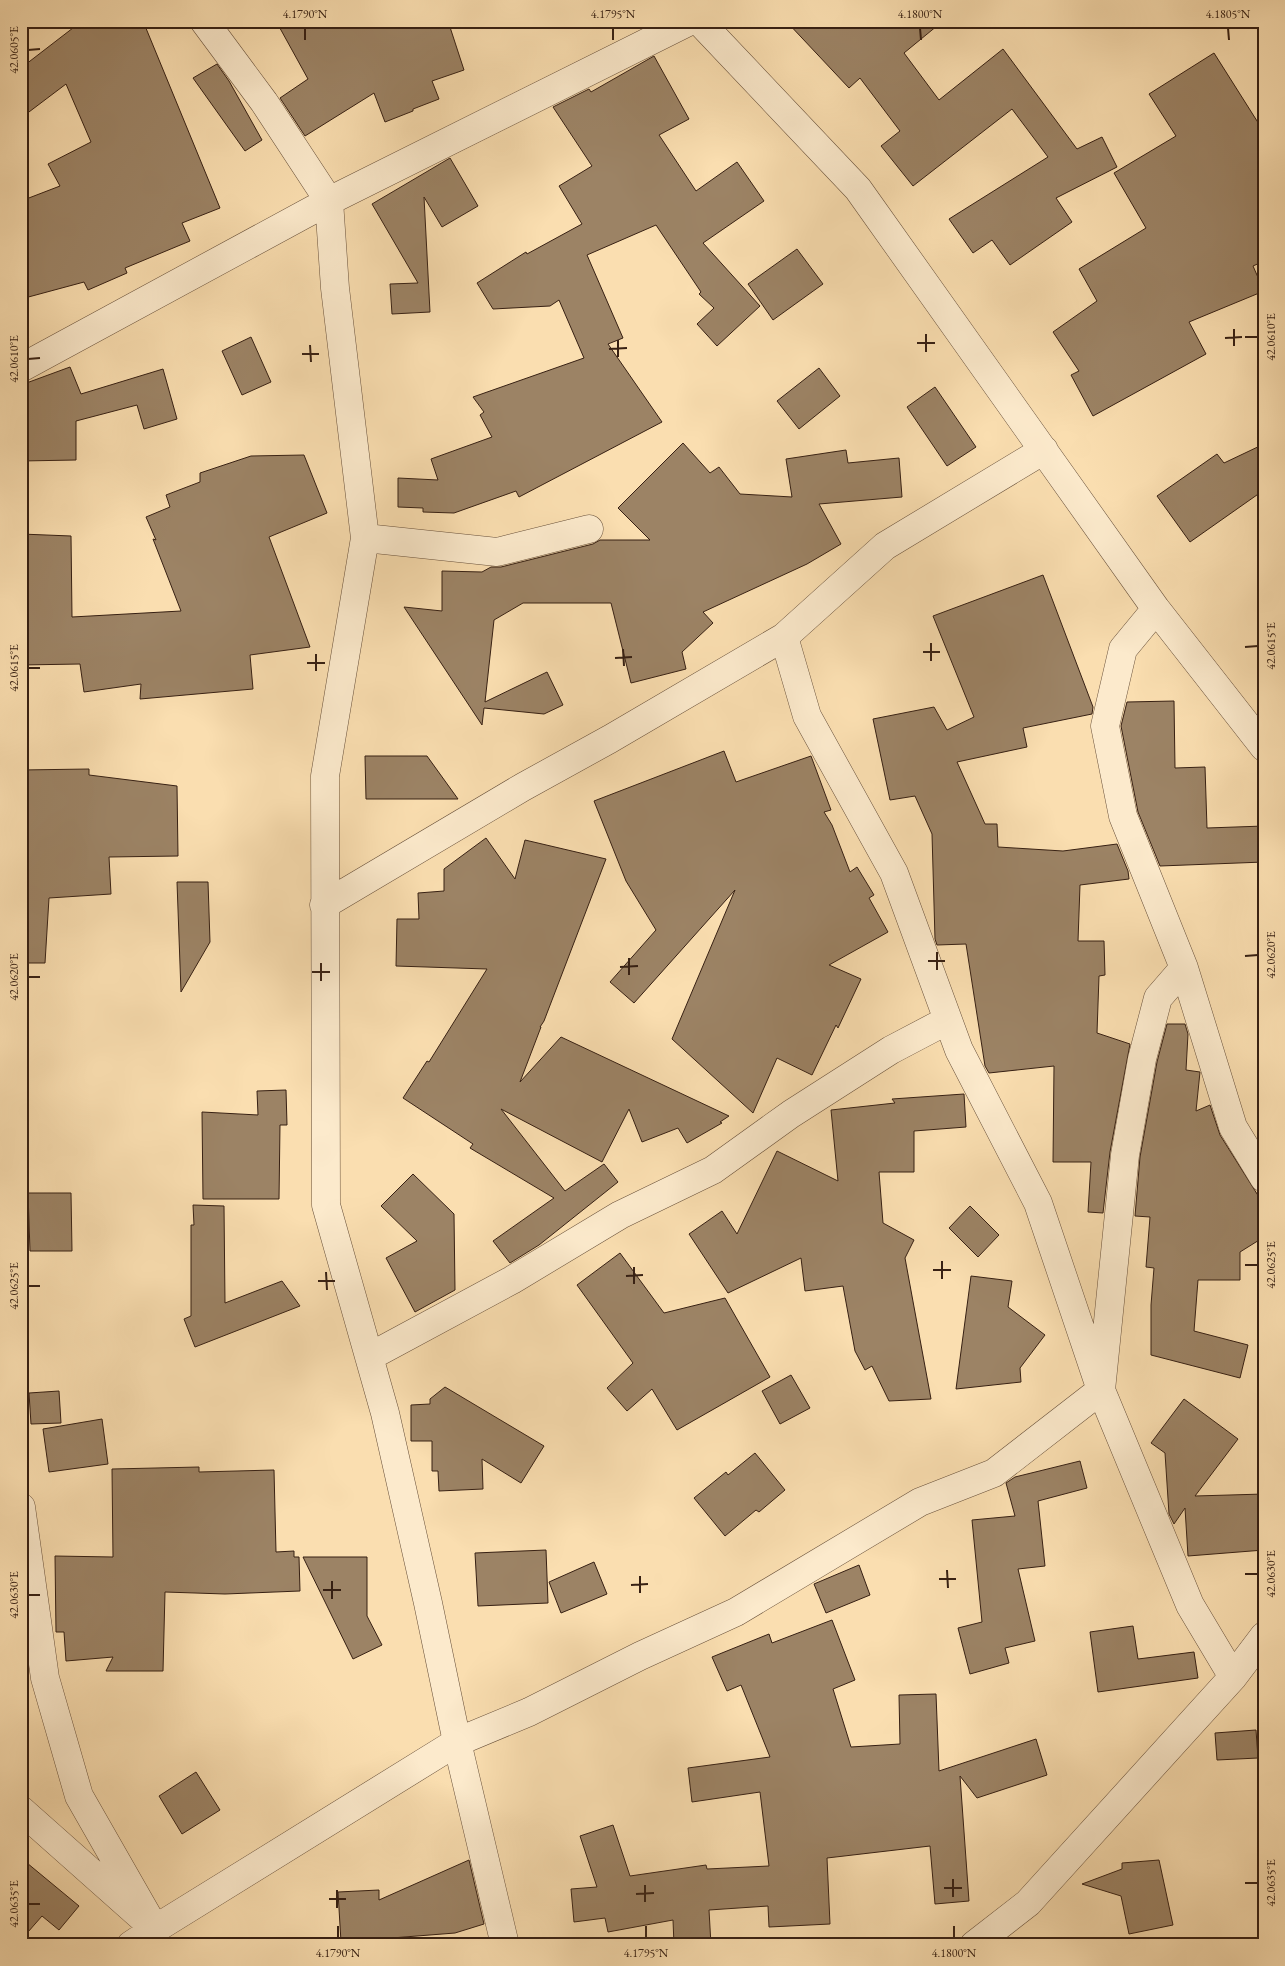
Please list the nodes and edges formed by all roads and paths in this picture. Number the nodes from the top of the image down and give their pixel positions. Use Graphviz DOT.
graph roads {
  1 [pos="204,21"];
  2 [pos="690,21"];
  3 [pos="699,21"];
  4 [pos="329,201"];
  5 [pos="21,368"];
  6 [pos="1044,450"];
  7 [pos="589,529"];
  8 [pos="365,538"];
  9 [pos="1156,608"];
  10 [pos="784,637"];
  11 [pos="1264,747"];
  12 [pos="324,905"];
  13 [pos="1184,968"];
  14 [pos="948,1020"];
  15 [pos="1264,1178"];
  16 [pos="369,1357"];
  17 [pos="1101,1390"];
  18 [pos="21,1507"];
  19 [pos="1264,1636"];
  20 [pos="1233,1677"];
  21 [pos="456,1742"];
  22 [pos="21,1810"];
  23 [pos="155,1929"];
  24 [pos="131,1945"];
  25 [pos="505,1945"];
  26 [pos="974,1945"];
  1 -- 4 [label="street"];
  2 -- 4 [label="street"];
  3 -- 6 [label="street"];
  4 -- 5 [label="street"];
  4 -- 8 [label="street"];
  6 -- 9 [label="street"];
  6 -- 10 [label="street"];
  7 -- 8 [label="street"];
  8 -- 12 [label="street"];
  9 -- 11 [label="street"];
  9 -- 13 [label="street"];
  10 -- 12 [label="street"];
  10 -- 14 [label="street"];
  12 -- 16 [label="street"];
  13 -- 15 [label="street"];
  13 -- 17 [label="street"];
  14 -- 16 [label="street"];
  14 -- 17 [label="street"];
  16 -- 21 [label="street"];
  17 -- 20 [label="street"];
  17 -- 21 [label="street"];
  18 -- 23 [label="street"];
  19 -- 20 [label="street"];
  20 -- 26 [label="street"];
  21 -- 23 [label="street"];
  21 -- 25 [label="street"];
  22 -- 23 [label="street"];
  23 -- 24 [label="street"];
}
